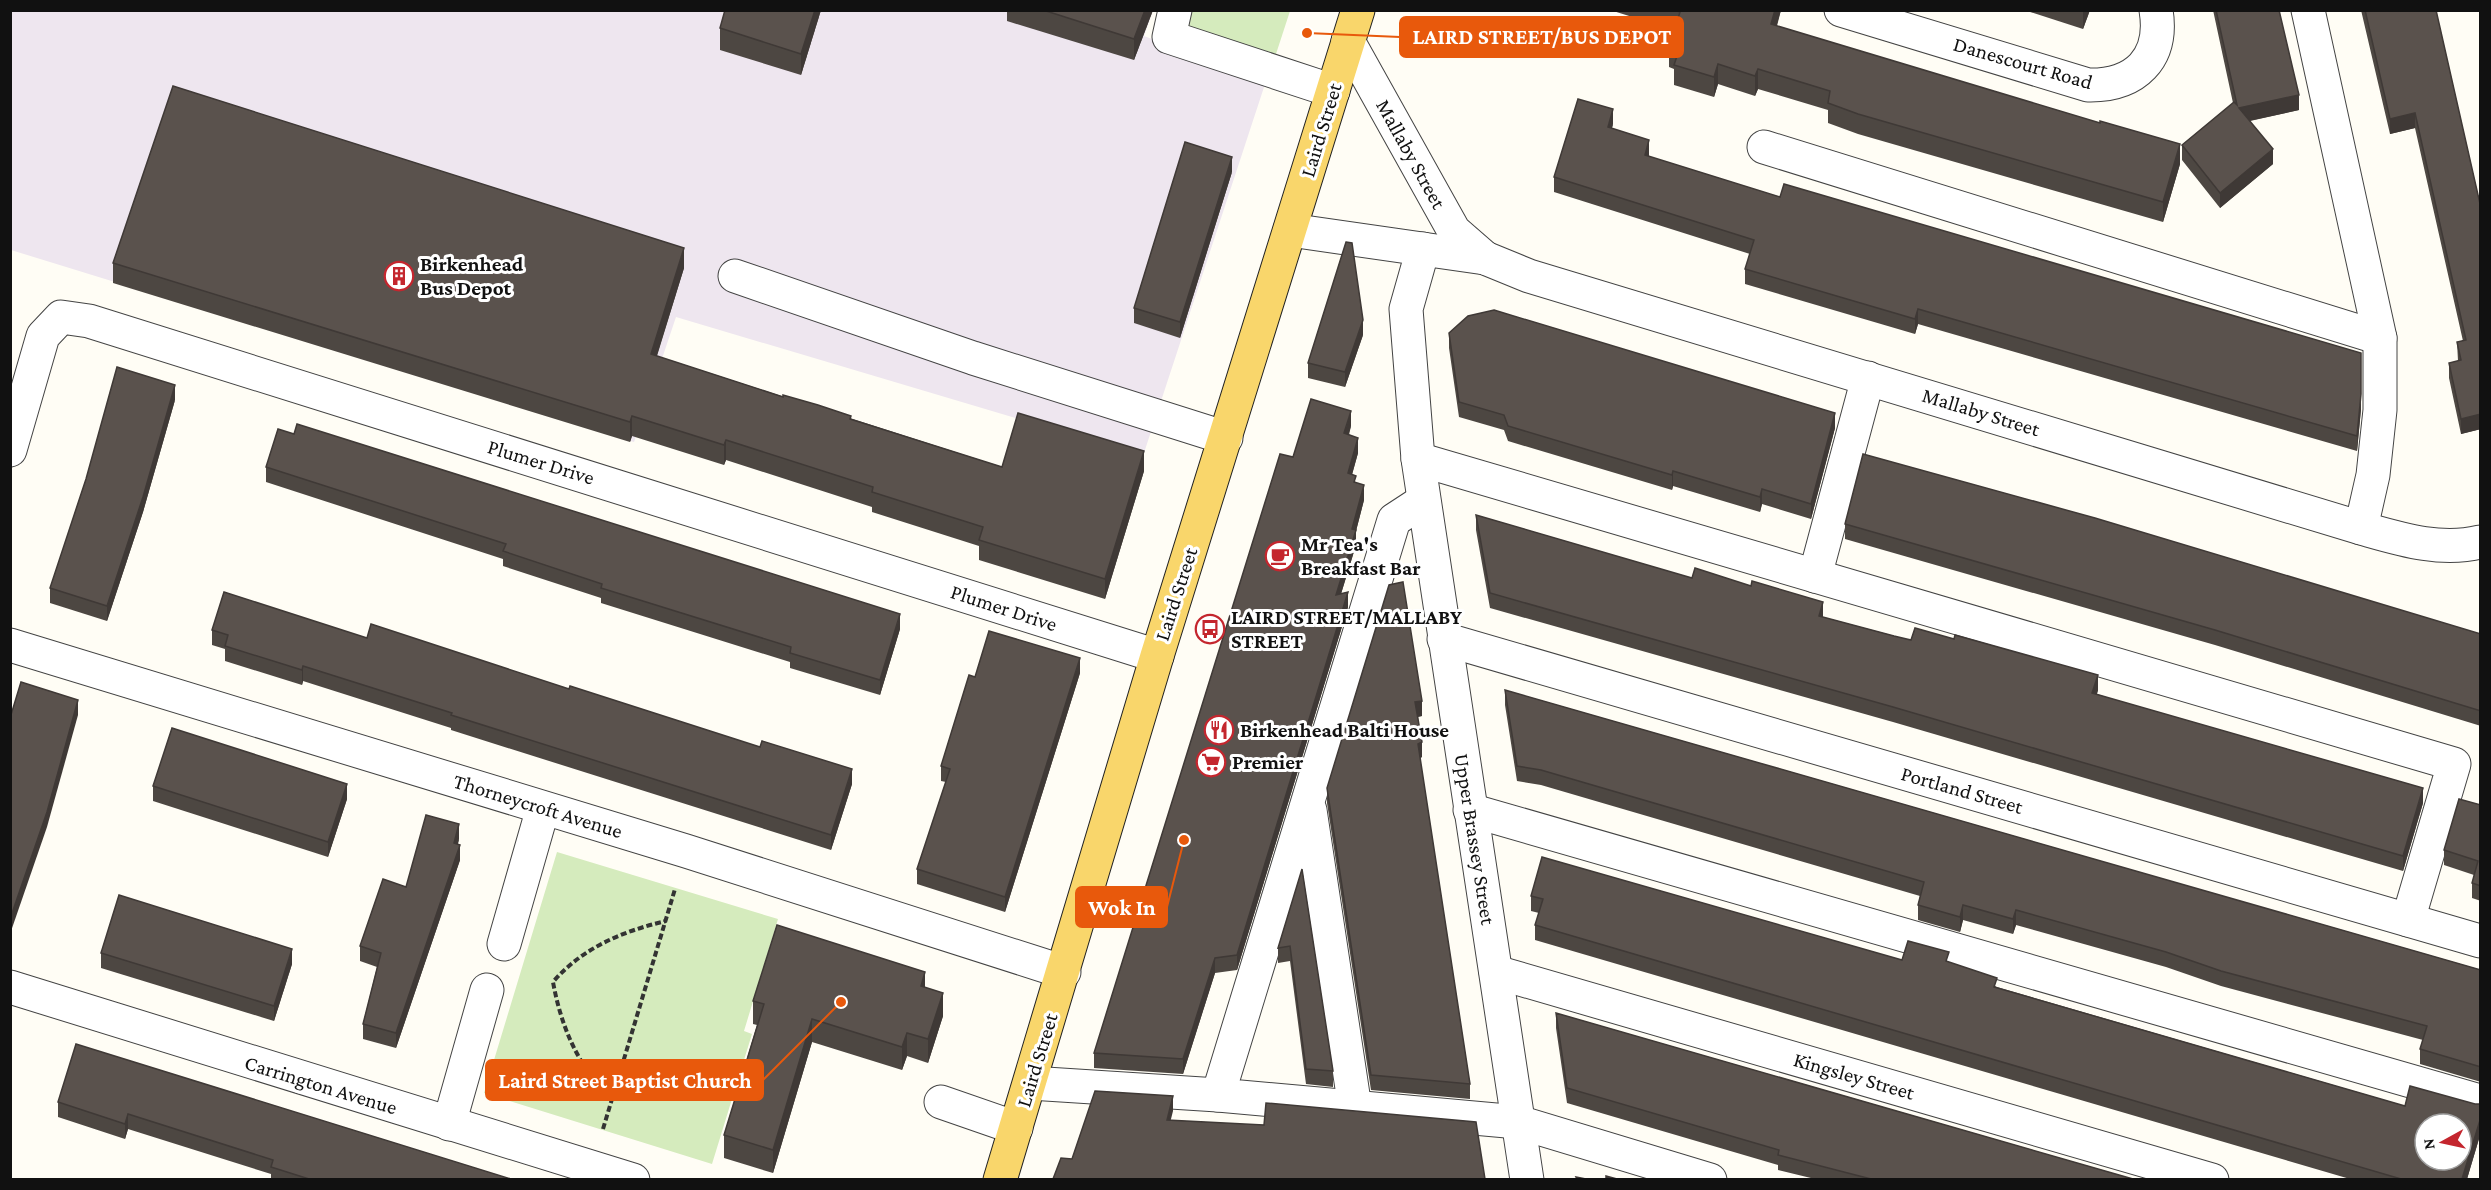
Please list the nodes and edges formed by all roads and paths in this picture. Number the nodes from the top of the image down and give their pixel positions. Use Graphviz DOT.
graph roads {
  1 [pos="1175,10"];
  2 [pos="1841,10"];
  3 [pos="2156,10"];
  4 [pos="2308,10"];
  5 [pos="1353,26"];
  6 [pos="1333,91"];
  7 [pos="1764,147"];
  8 [pos="1290,230"];
  9 [pos="1423,249"];
  10 [pos="1485,258"];
  11 [pos="735,276"];
  12 [pos="2380,338"];
  13 [pos="1868,378"];
  14 [pos="1226,438"];
  15 [pos="10,450"];
  16 [pos="1418,459"];
  17 [pos="1423,501"];
  18 [pos="2361,528"];
  19 [pos="2481,542"];
  20 [pos="1815,576"];
  21 [pos="1444,639"];
  22 [pos="10,645"];
  23 [pos="1157,656"];
  24 [pos="1309,803"];
  25 [pos="543,808"];
  26 [pos="1470,810"];
  27 [pos="686,851"];
  28 [pos="2408,920"];
  29 [pos="666,921"];
  30 [pos="2481,941"];
  31 [pos="504,945"];
  32 [pos="1064,972"];
  33 [pos="1496,972"];
  34 [pos="10,987"];
  35 [pos="487,990"];
  36 [pos="1030,1083"];
  37 [pos="1218,1095"];
  38 [pos="612,1098"];
  39 [pos="2481,1101"];
  40 [pos="941,1102"];
  41 [pos="1355,1108"];
  42 [pos="1518,1122"];
  43 [pos="449,1124"];
  44 [pos="1016,1128"];
  45 [pos="592,1167"];
  46 [pos="633,1179"];
  47 [pos="1000,1179"];
  48 [pos="1527,1179"];
  49 [pos="1710,1179"];
  50 [pos="2212,1179"];
  1 -- 6 [label="street"];
  2 -- 3 [label="street, Danescourt Road"];
  4 -- 12 [label="street"];
  5 -- 6 [label="main road, Laird Street"];
  5 -- 10 [label="street, Mallaby Street"];
  6 -- 8 [label="main road, Laird Street"];
  7 -- 12 [label="street"];
  8 -- 9 [label="street, Mallaby Street"];
  8 -- 14 [label="main road, Laird Street"];
  9 -- 10 [label="street, Mallaby Street"];
  9 -- 16 [label="street, Upper Brassey Street"];
  10 -- 13 [label="street, Mallaby Street"];
  11 -- 14 [label="street"];
  12 -- 18 [label="street"];
  13 -- 18 [label="street, Mallaby Street"];
  13 -- 20 [label="street"];
  14 -- 23 [label="main road, Laird Street"];
  15 -- 23 [label="street, Plumer Drive"];
  16 -- 17 [label="street, Upper Brassey Street"];
  16 -- 20 [label="street"];
  17 -- 21 [label="street, Upper Brassey Street"];
  17 -- 24 [label="street"];
  18 -- 19 [label="street, Mallaby Street"];
  20 -- 28 [label="street"];
  21 -- 26 [label="street, Upper Brassey Street"];
  21 -- 28 [label="street, Portland Street"];
  22 -- 25 [label="street, Thorneycroft Avenue"];
  23 -- 32 [label="main road, Laird Street"];
  24 -- 37 [label="street"];
  24 -- 41 [label="street"];
  25 -- 27 [label="street, Thorneycroft Avenue"];
  25 -- 31 [label="street"];
  26 -- 33 [label="street, Upper Brassey Street"];
  26 -- 39 [label="street"];
  27 -- 29 [label="path"];
  27 -- 32 [label="street, Thorneycroft Avenue"];
  28 -- 30 [label="street, Portland Street"];
  29 -- 38 [label="path"];
  29 -- 38 [label="path"];
  32 -- 36 [label="main road, Laird Street"];
  33 -- 42 [label="street, Upper Brassey Street"];
  33 -- 50 [label="street, Kingsley Street"];
  34 -- 43 [label="street, Carrington Avenue"];
  35 -- 43 [label="street"];
  36 -- 37 [label="street"];
  36 -- 44 [label="main road, Laird Street"];
  37 -- 41 [label="street"];
  38 -- 45 [label="path"];
  40 -- 44 [label="street"];
  41 -- 42 [label="street"];
  42 -- 48 [label="street, Upper Brassey Street"];
  42 -- 49 [label="street"];
  43 -- 45 [label="street, Carrington Avenue"];
  44 -- 47 [label="main road, Laird Street"];
  45 -- 46 [label="street, Carrington Avenue"];
}
